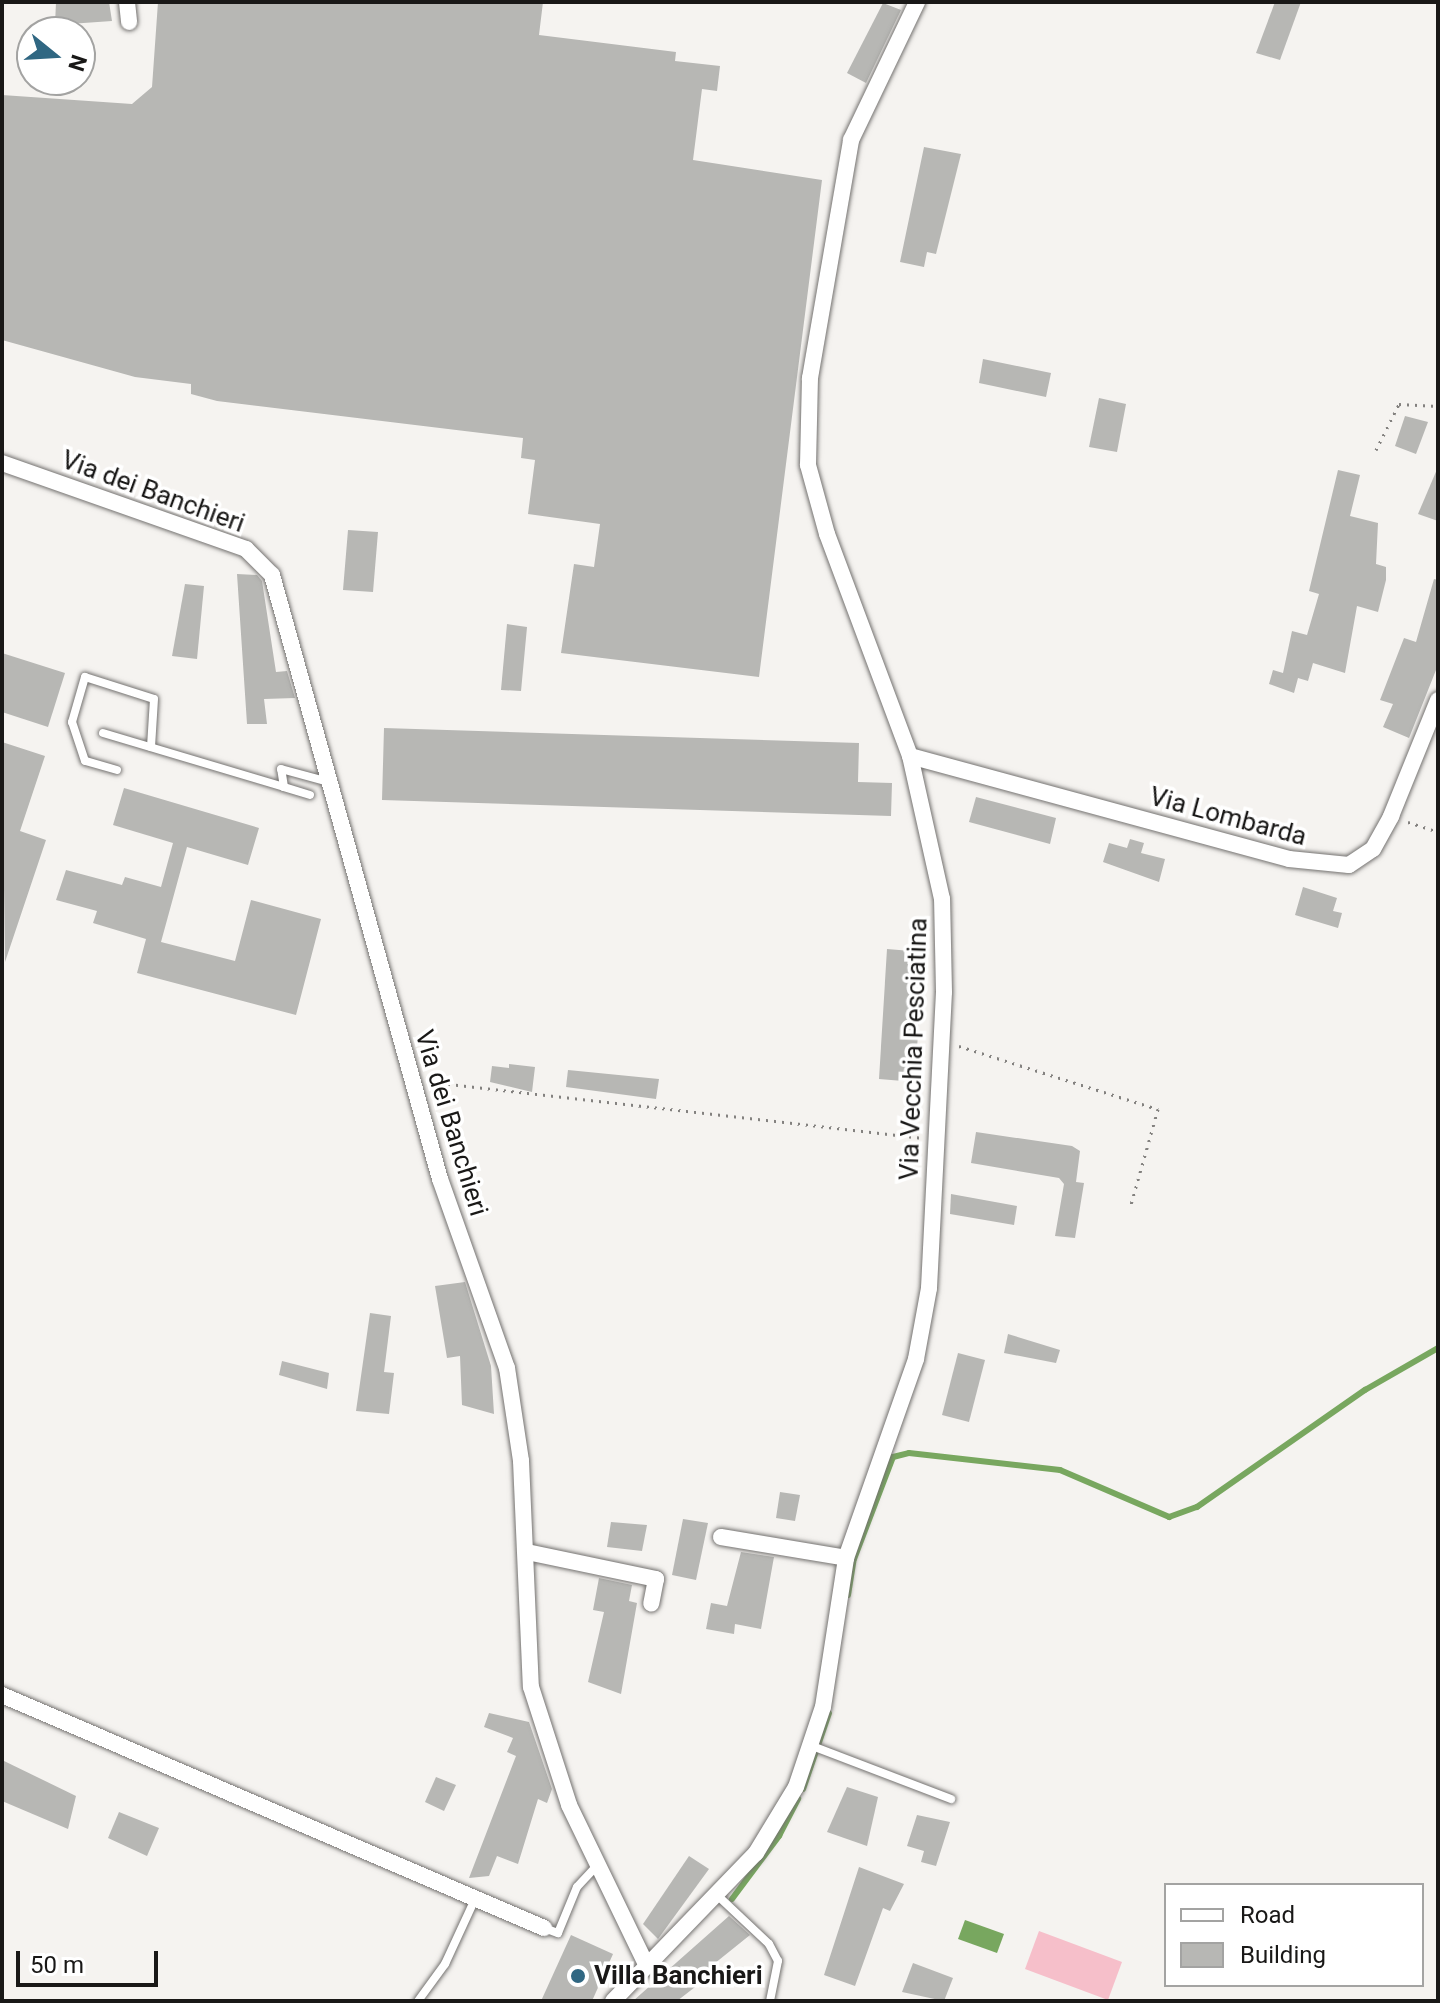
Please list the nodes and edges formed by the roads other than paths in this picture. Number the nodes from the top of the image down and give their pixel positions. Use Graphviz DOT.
graph roads {
  1 [pos="127,2"];
  2 [pos="917,2"];
  3 [pos="129,22"];
  4 [pos="2,463"];
  5 [pos="1437,708"];
  6 [pos="103,733"];
  7 [pos="151,747"];
  8 [pos="910,756"];
  9 [pos="117,770"];
  10 [pos="329,782"];
  11 [pos="284,787"];
  12 [pos="310,795"];
  13 [pos="721,1537"];
  14 [pos="527,1552"];
  15 [pos="846,1558"];
  16 [pos="651,1604"];
  17 [pos="2,1695"];
  18 [pos="818,1748"];
  19 [pos="951,1799"];
  20 [pos="595,1868"];
  21 [pos="717,1895"];
  22 [pos="475,1898"];
  23 [pos="544,1928"];
  24 [pos="646,1964"];
  25 [pos="418,2001"];
  26 [pos="613,2001"];
  27 [pos="770,2001"];
  1 -- 3 [label="street"];
  2 -- 8 [label="street, Via Vecchia Pesciatina"];
  4 -- 10 [label="street, Via dei Banchieri"];
  5 -- 8 [label="street, Via Lombarda"];
  6 -- 7 [label="lane"];
  7 -- 9 [label="lane"];
  7 -- 11 [label="lane"];
  8 -- 15 [label="street, Via Vecchia Pesciatina"];
  10 -- 11 [label="lane"];
  10 -- 14 [label="street, Via dei Banchieri"];
  11 -- 12 [label="lane"];
  13 -- 15 [label="street"];
  14 -- 16 [label="street"];
  14 -- 20 [label="street, Via dei Banchieri"];
  15 -- 18 [label="street, Via Vecchia Pesciatina"];
  17 -- 22 [label="street"];
  18 -- 19 [label="lane"];
  18 -- 21 [label="street, Via Vecchia Pesciatina"];
  20 -- 23 [label="lane"];
  20 -- 24 [label="street, Via dei Banchieri"];
  21 -- 24 [label="street, Via Vecchia Pesciatina"];
  21 -- 27 [label="lane"];
  22 -- 23 [label="street"];
  22 -- 25 [label="lane"];
  24 -- 26 [label="street, Via Vecchia Pesciatina"];
}
